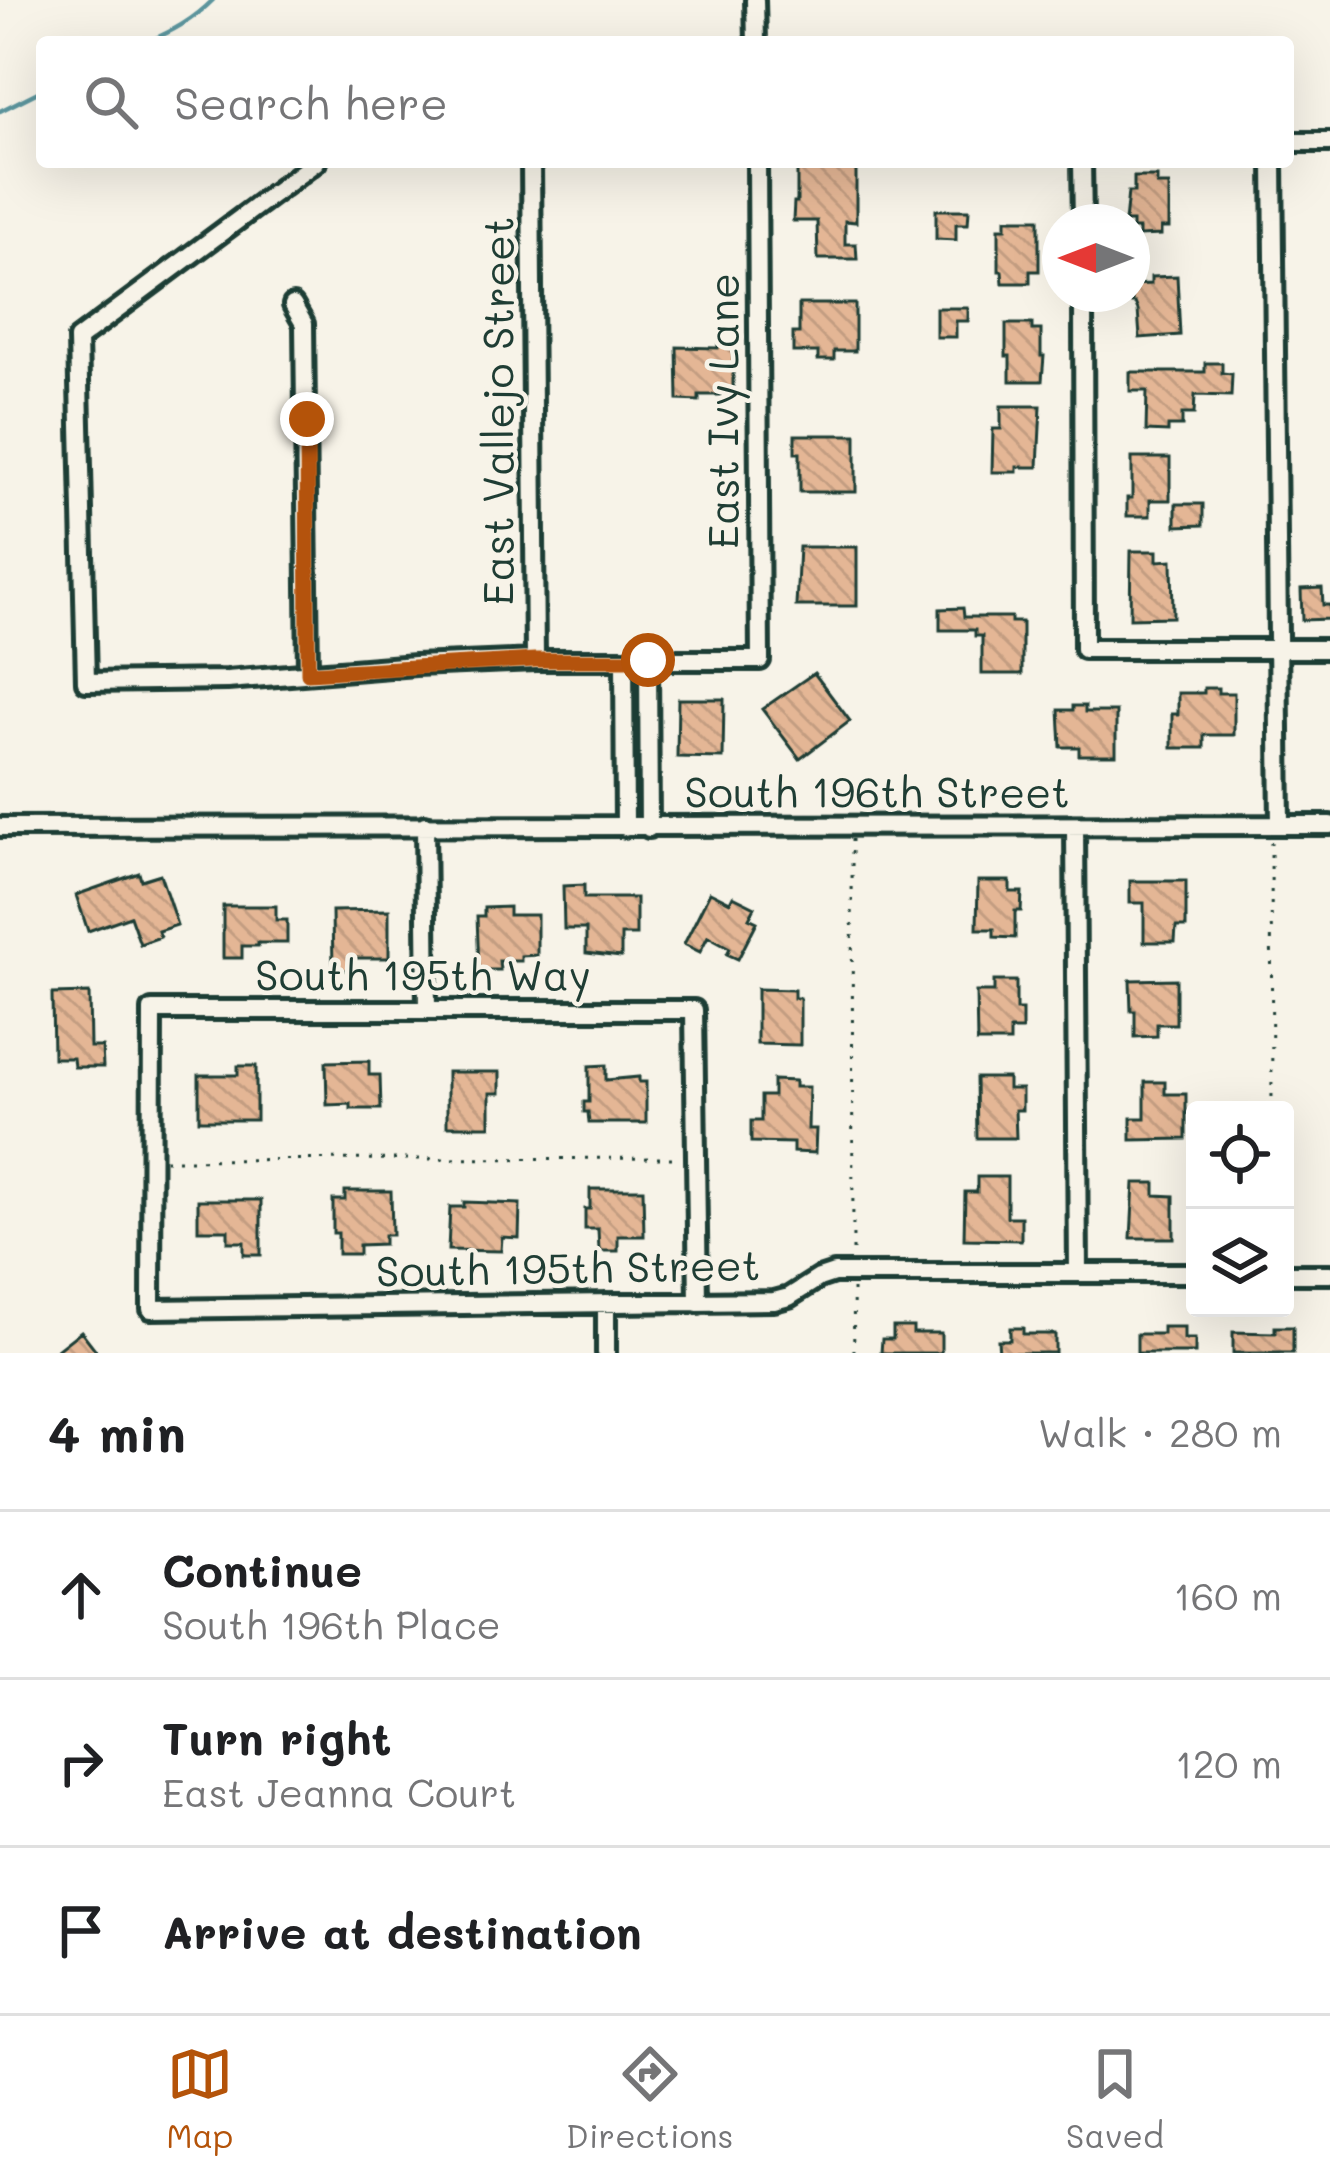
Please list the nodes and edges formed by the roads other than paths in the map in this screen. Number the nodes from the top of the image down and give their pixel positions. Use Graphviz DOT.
graph roads {
  1 [pos="755,0"];
  2 [pos="756,36"];
  3 [pos="1294,142"];
  4 [pos="1330,142"];
  5 [pos="308,168"];
  6 [pos="531,168"];
  7 [pos="757,168"];
  8 [pos="1082,168"];
  9 [pos="1273,168"];
  10 [pos="1083,204"];
  11 [pos="293,305"];
  12 [pos="1083,312"];
  13 [pos="1278,649"];
  14 [pos="1330,649"];
  15 [pos="535,660"];
  16 [pos="624,660"];
  17 [pos="648,660"];
  18 [pos="308,673"];
  19 [pos="624,709"];
  20 [pos="649,710"];
  21 [pos="425,825"];
  22 [pos="1275,825"];
  23 [pos="1330,825"];
  24 [pos="0,826"];
  25 [pos="1076,826"];
  26 [pos="625,827"];
  27 [pos="649,828"];
  28 [pos="427,1010"];
  29 [pos="1078,1273"];
  30 [pos="1186,1273"];
  31 [pos="1294,1274"];
  32 [pos="1330,1274"];
  33 [pos="606,1303"];
  34 [pos="698,1303"];
  35 [pos="151,1310"];
  36 [pos="606,1353"];
  1 -- 2 [label="street"];
  3 -- 4 [label="street"];
  5 -- 18 [label="street"];
  6 -- 15 [label="street, East Vallejo Street"];
  7 -- 17 [label="street, East Ivy Lane"];
  8 -- 10 [label="street"];
  9 -- 13 [label="street"];
  11 -- 18 [label="street"];
  12 -- 13 [label="street"];
  13 -- 14 [label="street"];
  13 -- 22 [label="street"];
  15 -- 16 [label="street"];
  15 -- 18 [label="street"];
  16 -- 17 [label="street"];
  16 -- 19 [label="street"];
  17 -- 20 [label="street"];
  19 -- 20 [label="street"];
  19 -- 26 [label="street"];
  20 -- 27 [label="street"];
  21 -- 24 [label="street, South 196th Street"];
  21 -- 26 [label="street, South 196th Street"];
  21 -- 28 [label="street"];
  22 -- 23 [label="street, South 196th Street"];
  22 -- 25 [label="street, South 196th Street"];
  25 -- 27 [label="street, South 196th Street"];
  25 -- 29 [label="street"];
  26 -- 27 [label="street, South 196th Street"];
  28 -- 34 [label="street, South 195th Way"];
  28 -- 35 [label="street, South 195th Way"];
  29 -- 30 [label="street, South 195th Street"];
  29 -- 34 [label="street, South 195th Street"];
  31 -- 32 [label="street"];
  33 -- 34 [label="street, South 195th Street"];
  33 -- 35 [label="street, South 195th Street"];
  33 -- 36 [label="street"];
}
